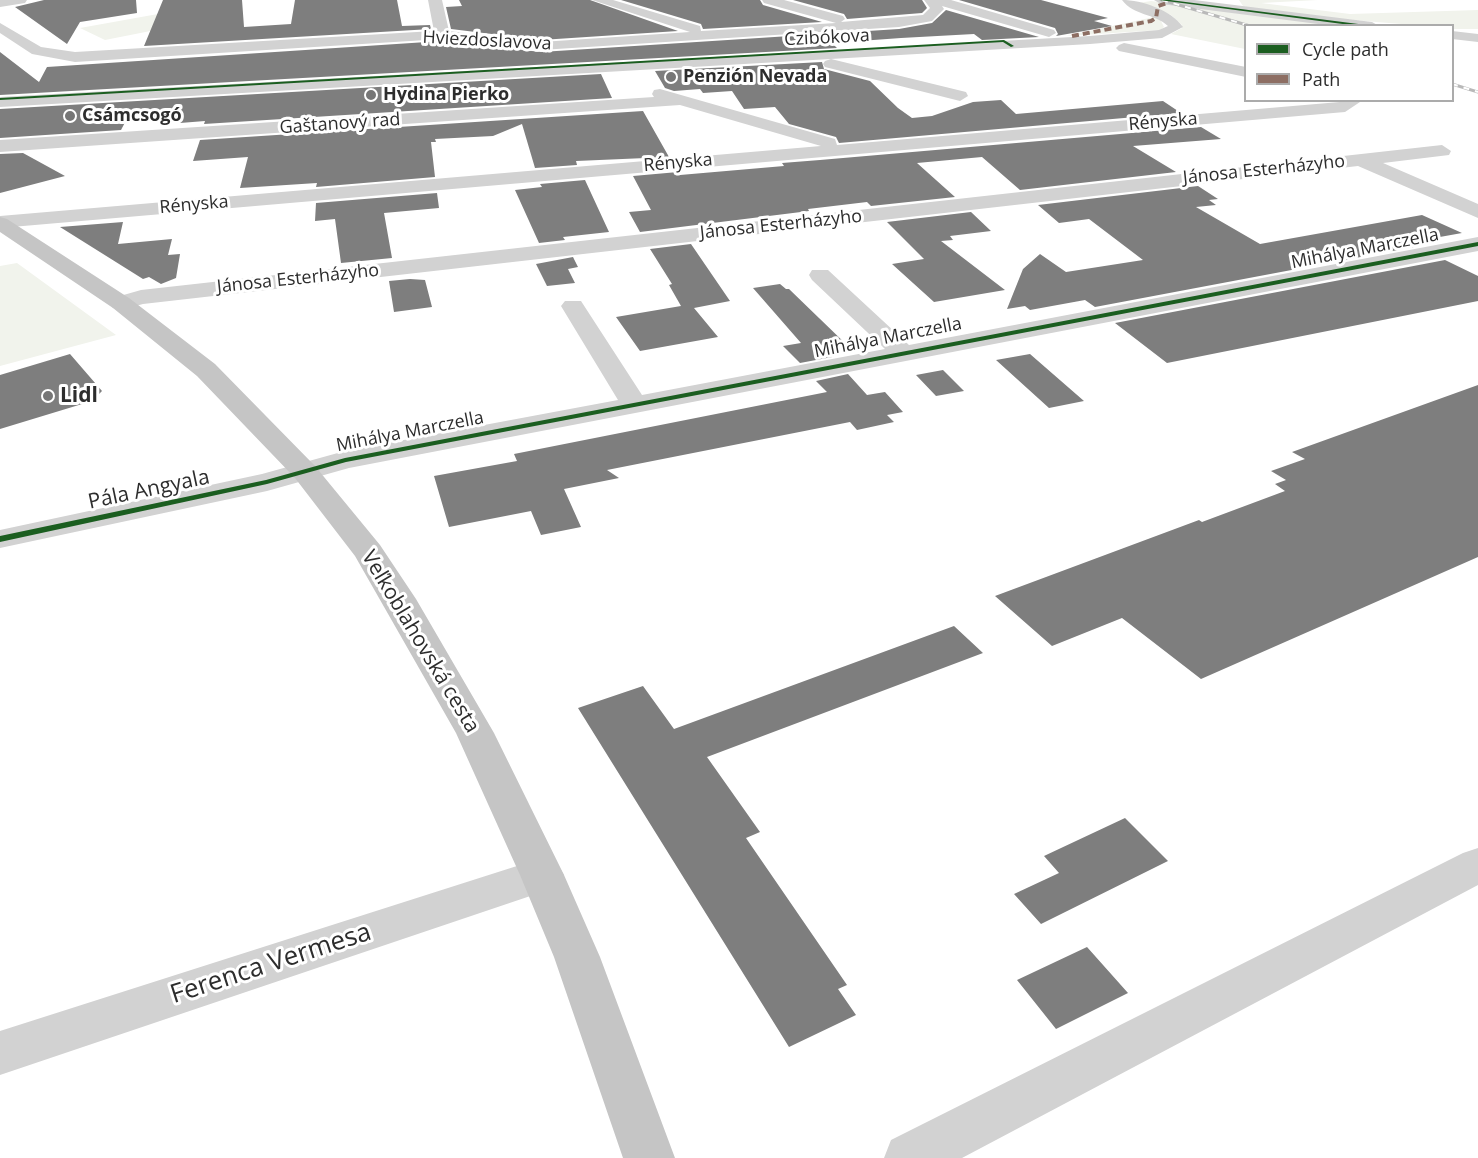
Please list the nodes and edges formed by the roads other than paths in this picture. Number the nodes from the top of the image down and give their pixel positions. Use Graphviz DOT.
graph roads {
  1 [pos="20,0"];
  2 [pos="435,0"];
  3 [pos="599,0"];
  4 [pos="769,0"];
  5 [pos="931,0"];
  6 [pos="936,0"];
  7 [pos="1161,0"];
  8 [pos="0,3"];
  9 [pos="1128,3"];
  10 [pos="1234,4"];
  11 [pos="996,18"];
  12 [pos="899,23"];
  13 [pos="1359,24"];
  14 [pos="856,26"];
  15 [pos="0,27"];
  16 [pos="1454,35"];
  17 [pos="442,36"];
  18 [pos="707,36"];
  19 [pos="1478,38"];
  20 [pos="1090,39"];
  21 [pos="1067,40"];
  22 [pos="801,56"];
  23 [pos="582,69"];
  24 [pos="1244,72"];
  25 [pos="960,96"];
  26 [pos="680,100"];
  27 [pos="0,102"];
  28 [pos="1352,102"];
  29 [pos="0,146"];
  30 [pos="837,149"];
  31 [pos="1442,151"];
  32 [pos="1358,159"];
  33 [pos="1478,212"];
  34 [pos="0,222"];
  35 [pos="1478,244"];
  36 [pos="820,276"];
  37 [pos="121,303"];
  38 [pos="573,306"];
  39 [pos="902,352"];
  40 [pos="635,405"];
  41 [pos="305,472"];
  42 [pos="0,539"];
  43 [pos="1478,865"];
  44 [pos="543,875"];
  45 [pos="0,1053"];
  46 [pos="650,1158"];
  47 [pos="910,1158"];
  1 -- 8 [label="street"];
  2 -- 17 [label="street"];
  3 -- 18 [label="street"];
  4 -- 14 [label="street"];
  5 -- 12 [label="street, Hviezdoslavova"];
  6 -- 11 [label="street"];
  7 -- 10 [label="street"];
  9 -- 20 [label="street, Czibókova"];
  10 -- 13 [label="street"];
  11 -- 12 [label="street, Hviezdoslavova"];
  11 -- 21 [label="street"];
  12 -- 14 [label="street, Hviezdoslavova"];
  14 -- 18 [label="street, Hviezdoslavova"];
  15 -- 17 [label="street, Hviezdoslavova"];
  16 -- 19 [label="street"];
  17 -- 18 [label="street, Hviezdoslavova"];
  20 -- 21 [label="street, Czibókova"];
  20 -- 24 [label="street"];
  21 -- 22 [label="street, Czibókova"];
  22 -- 23 [label="street, Czibókova"];
  22 -- 25 [label="street"];
  23 -- 26 [label="street, Gaštanový rad"];
  23 -- 27 [label="street, Czibókova"];
  26 -- 29 [label="street, Gaštanový rad"];
  26 -- 30 [label="street, Gaštanový rad"];
  28 -- 30 [label="street, Rényska"];
  30 -- 34 [label="street, Rényska"];
  31 -- 32 [label="street, Jánosa Esterházyho"];
  32 -- 33 [label="street, Mihálya Marczella"];
  32 -- 37 [label="street, Jánosa Esterházyho"];
  34 -- 37 [label="main road, Veľkoblahovská cesta"];
  35 -- 39 [label="street, Mihálya Marczella"];
  36 -- 39 [label="street"];
  37 -- 41 [label="main road, Veľkoblahovská cesta"];
  38 -- 40 [label="street"];
  39 -- 40 [label="street, Mihálya Marczella"];
  40 -- 41 [label="street, Mihálya Marczella"];
  41 -- 42 [label="street, Pála Angyala"];
  41 -- 44 [label="main road, Veľkoblahovská cesta"];
  43 -- 47 [label="street"];
  44 -- 45 [label="street, Ferenca Vermesa"];
  44 -- 46 [label="main road, Veľkoblahovská cesta"];
}
